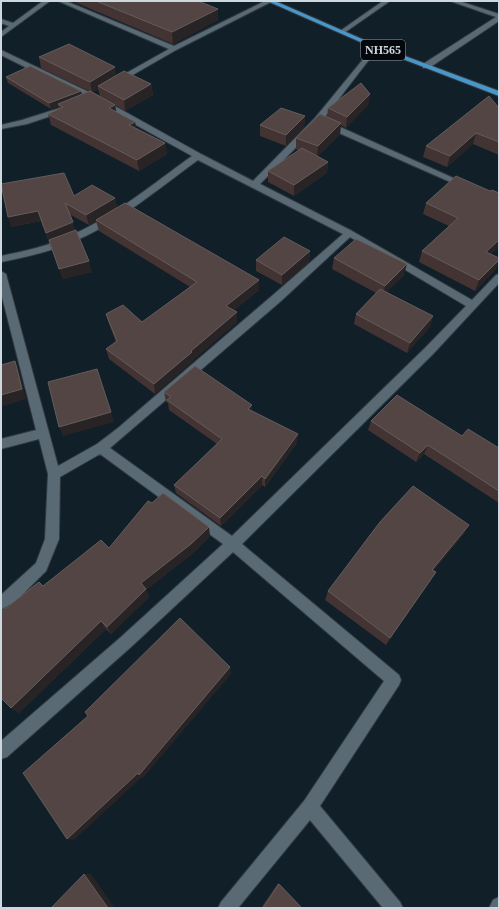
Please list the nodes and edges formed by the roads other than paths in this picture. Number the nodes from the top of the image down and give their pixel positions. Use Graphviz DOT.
graph roads {
  1 [pos="47,1"];
  2 [pos="61,1"];
  3 [pos="270,1"];
  4 [pos="387,1"];
  5 [pos="453,1"];
  6 [pos="499,17"];
  7 [pos="1,21"];
  8 [pos="14,25"];
  9 [pos="342,32"];
  10 [pos="1,35"];
  11 [pos="376,47"];
  12 [pos="174,49"];
  13 [pos="1,52"];
  14 [pos="426,66"];
  15 [pos="112,85"];
  16 [pos="499,94"];
  17 [pos="95,95"];
  18 [pos="318,120"];
  19 [pos="1,127"];
  20 [pos="198,156"];
  21 [pos="254,185"];
  22 [pos="477,191"];
  23 [pos="349,233"];
  24 [pos="1,259"];
  25 [pos="1,274"];
  26 [pos="499,277"];
  27 [pos="473,305"];
  28 [pos="43,433"];
  29 [pos="1,444"];
  30 [pos="101,448"];
  31 [pos="54,474"];
  32 [pos="233,544"];
  33 [pos="1,603"];
  34 [pos="1,751"];
  35 [pos="310,807"];
  36 [pos="227,908"];
  37 [pos="394,908"];
  1 -- 8 [label="street"];
  2 -- 12 [label="street"];
  3 -- 9 [label="highway, NH565"];
  3 -- 12 [label="street"];
  4 -- 9 [label="street"];
  5 -- 6 [label="street"];
  6 -- 14 [label="street"];
  7 -- 8 [label="street"];
  8 -- 10 [label="street"];
  9 -- 11 [label="highway, NH565"];
  11 -- 14 [label="highway, NH565"];
  11 -- 18 [label="street"];
  12 -- 15 [label="street"];
  13 -- 17 [label="street"];
  14 -- 16 [label="highway, NH565"];
  17 -- 19 [label="street"];
  17 -- 20 [label="street"];
  18 -- 21 [label="street"];
  18 -- 22 [label="street"];
  20 -- 21 [label="street"];
  20 -- 24 [label="street"];
  21 -- 23 [label="street"];
  23 -- 27 [label="street"];
  23 -- 30 [label="street"];
  25 -- 28 [label="street"];
  26 -- 27 [label="street"];
  27 -- 32 [label="street"];
  28 -- 29 [label="street"];
  28 -- 31 [label="street"];
  30 -- 31 [label="street"];
  30 -- 32 [label="street"];
  31 -- 33 [label="street"];
  32 -- 34 [label="street"];
  32 -- 35 [label="street"];
  35 -- 36 [label="street"];
  35 -- 37 [label="street"];
}
